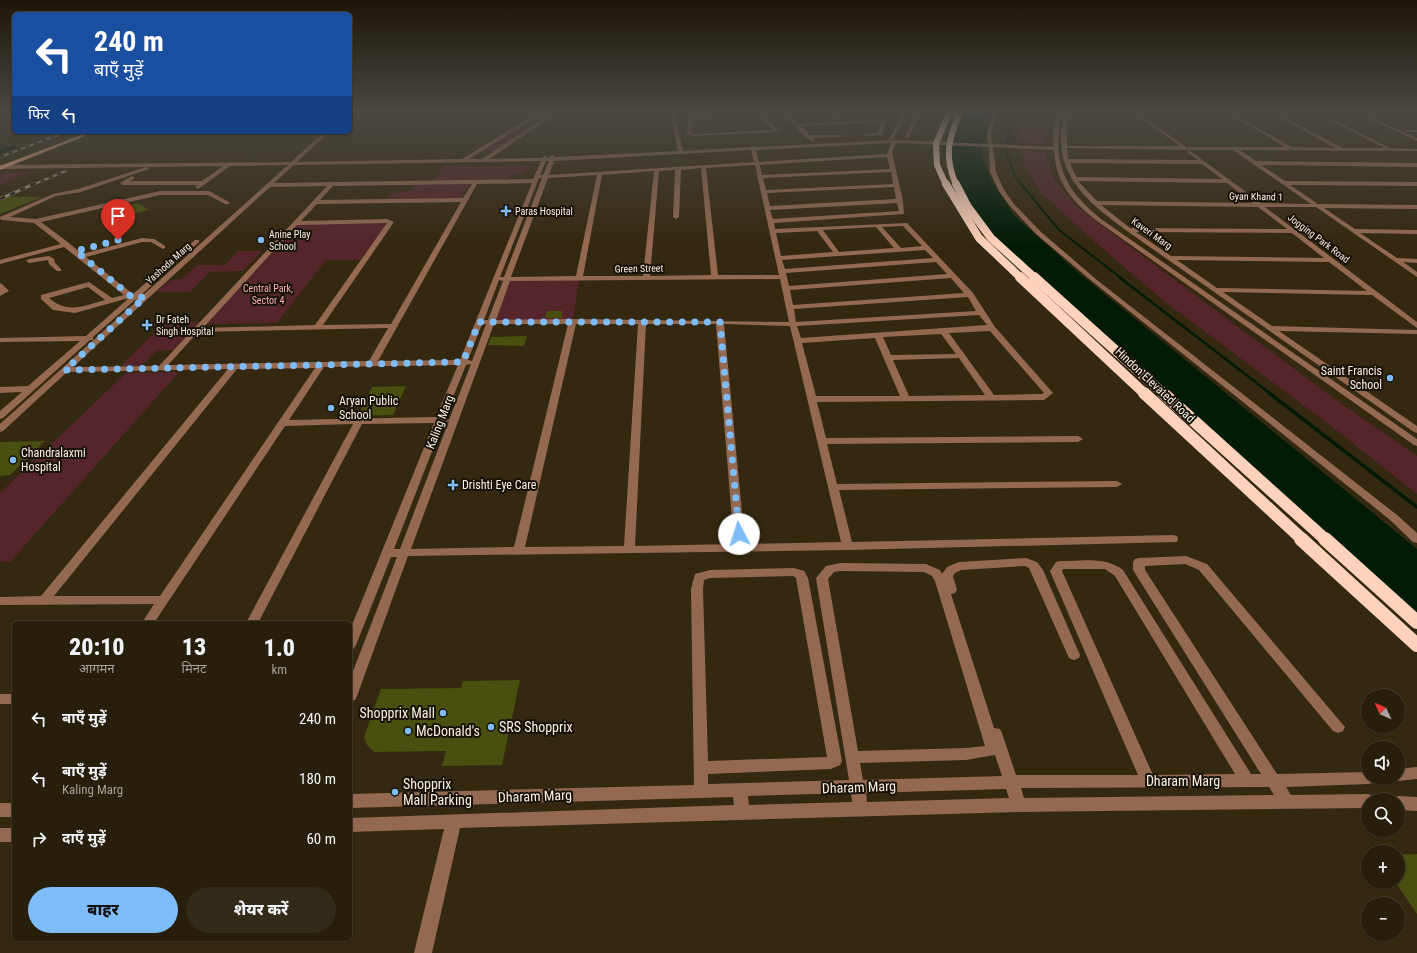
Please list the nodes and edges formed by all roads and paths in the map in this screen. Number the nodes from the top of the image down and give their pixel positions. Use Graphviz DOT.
graph roads {
  1 [pos="24,156"];
  2 [pos="30,156"];
  3 [pos="296,156"];
  4 [pos="297,156"];
  5 [pos="471,156"];
  6 [pos="491,156"];
  7 [pos="573,156"];
  8 [pos="754,156"];
  9 [pos="865,156"];
  10 [pos="890,156"];
  11 [pos="937,156"];
  12 [pos="949,156"];
  13 [pos="991,156"];
  14 [pos="1056,156"];
  15 [pos="1066,156"];
  16 [pos="1195,156"];
  17 [pos="1246,156"];
  18 [pos="548,158"];
  19 [pos="465,160"];
  20 [pos="486,160"];
  21 [pos="1066,161"];
  22 [pos="290,162"];
  23 [pos="1202,162"];
  24 [pos="756,163"];
  25 [pos="1255,163"];
  26 [pos="10,164"];
  27 [pos="229,164"];
  28 [pos="156,165"];
  29 [pos="163,165"];
  30 [pos="0,166"];
  31 [pos="703,166"];
  32 [pos="1417,166"];
  33 [pos="678,168"];
  34 [pos="657,169"];
  35 [pos="893,170"];
  36 [pos="600,173"];
  37 [pos="760,176"];
  38 [pos="539,178"];
  39 [pos="1075,179"];
  40 [pos="476,181"];
  41 [pos="1228,181"];
  42 [pos="203,183"];
  43 [pos="1283,183"];
  44 [pos="269,184"];
  45 [pos="332,184"];
  46 [pos="1417,184"];
  47 [pos="261,185"];
  48 [pos="896,185"];
  49 [pos="194,190"];
  50 [pos="763,192"];
  51 [pos="466,200"];
  52 [pos="900,201"];
  53 [pos="315,202"];
  54 [pos="227,203"];
  55 [pos="1095,203"];
  56 [pos="1259,205"];
  57 [pos="1316,206"];
  58 [pos="1417,207"];
  59 [pos="767,208"];
  60 [pos="676,217"];
  61 [pos="1,218"];
  62 [pos="36,221"];
  63 [pos="770,221"];
  64 [pos="296,222"];
  65 [pos="877,225"];
  66 [pos="818,228"];
  67 [pos="1129,230"];
  68 [pos="772,231"];
  69 [pos="1292,231"];
  70 [pos="1353,231"];
  71 [pos="1417,232"];
  72 [pos="118,240"];
  73 [pos="67,244"];
  74 [pos="163,247"];
  75 [pos="927,248"];
  76 [pos="899,250"];
  77 [pos="79,254"];
  78 [pos="837,254"];
  79 [pos="779,258"];
  80 [pos="1170,258"];
  81 [pos="938,260"];
  82 [pos="1330,260"];
  83 [pos="1396,260"];
  84 [pos="1417,261"];
  85 [pos="0,262"];
  86 [pos="0,269"];
  87 [pos="59,270"];
  88 [pos="782,274"];
  89 [pos="1417,275"];
  90 [pos="953,276"];
  91 [pos="646,278"];
  92 [pos="715,278"];
  93 [pos="579,279"];
  94 [pos="496,280"];
  95 [pos="507,280"];
  96 [pos="0,285"];
  97 [pos="786,288"];
  98 [pos="1215,290"];
  99 [pos="1374,293"];
  100 [pos="0,294"];
  101 [pos="970,295"];
  102 [pos="131,296"];
  103 [pos="145,297"];
  104 [pos="111,300"];
  105 [pos="790,307"];
  106 [pos="981,313"];
  107 [pos="573,321"];
  108 [pos="479,322"];
  109 [pos="491,322"];
  110 [pos="642,322"];
  111 [pos="720,322"];
  112 [pos="793,324"];
  113 [pos="393,326"];
  114 [pos="1417,326"];
  115 [pos="318,327"];
  116 [pos="991,327"];
  117 [pos="196,330"];
  118 [pos="944,332"];
  119 [pos="1267,332"];
  120 [pos="1417,332"];
  121 [pos="878,335"];
  122 [pos="1280,335"];
  123 [pos="101,337"];
  124 [pos="88,338"];
  125 [pos="1417,338"];
  126 [pos="0,340"];
  127 [pos="798,341"];
  128 [pos="961,356"];
  129 [pos="888,358"];
  130 [pos="463,362"];
  131 [pos="476,362"];
  132 [pos="372,364"];
  133 [pos="321,365"];
  134 [pos="234,367"];
  135 [pos="161,368"];
  136 [pos="65,370"];
  137 [pos="30,389"];
  138 [pos="0,390"];
  139 [pos="991,397"];
  140 [pos="905,398"];
  141 [pos="812,399"];
  142 [pos="0,416"];
  143 [pos="440,420"];
  144 [pos="454,420"];
  145 [pos="359,421"];
  146 [pos="283,423"];
  147 [pos="1,427"];
  148 [pos="1417,430"];
  149 [pos="1078,439"];
  150 [pos="822,441"];
  151 [pos="1417,443"];
  152 [pos="1117,484"];
  153 [pos="833,487"];
  154 [pos="1417,538"];
  155 [pos="1173,539"];
  156 [pos="847,546"];
  157 [pos="740,548"];
  158 [pos="629,550"];
  159 [pos="404,552"];
  160 [pos="518,552"];
  161 [pos="387,553"];
  162 [pos="44,600"];
  163 [pos="162,600"];
  164 [pos="0,601"];
  165 [pos="149,621"];
  166 [pos="253,621"];
  167 [pos="1417,622"];
  168 [pos="352,640"];
  169 [pos="1417,645"];
  170 [pos="1074,655"];
  171 [pos="352,689"];
  172 [pos="0,699"];
  173 [pos="12,699"];
  174 [pos="1338,727"];
  175 [pos="852,757"];
  176 [pos="701,768"];
  177 [pos="1417,773"];
  178 [pos="1405,774"];
  179 [pos="1361,778"];
  180 [pos="1247,781"];
  181 [pos="1273,781"];
  182 [pos="1011,782"];
  183 [pos="1149,782"];
  184 [pos="857,787"];
  185 [pos="739,790"];
  186 [pos="701,791"];
  187 [pos="352,801"];
  188 [pos="1287,802"];
  189 [pos="1361,802"];
  190 [pos="1405,803"];
  191 [pos="1417,804"];
  192 [pos="1019,805"];
  193 [pos="0,810"];
  194 [pos="12,810"];
  195 [pos="861,810"];
  196 [pos="743,812"];
  197 [pos="454,822"];
  198 [pos="352,825"];
  199 [pos="0,835"];
  200 [pos="12,835"];
  201 [pos="423,953"];
  1 -- 30 [label="main road"];
  2 -- 26 [label="main road"];
  3 -- 22 [label="street"];
  4 -- 22 [label="street"];
  5 -- 19 [label="street"];
  6 -- 20 [label="street"];
  7 -- 18 [label="street"];
  8 -- 24 [label="street"];
  9 -- 24 [label="street"];
  10 -- 35 [label="street"];
  11 -- 169 [label="highway, Hindon Elevated Road, bridge"];
  12 -- 167 [label="highway, Hindon Elevated Road, bridge"];
  13 -- 154 [label="street"];
  14 -- 119 [label="street, Kaveri Marg"];
  15 -- 21 [label="street, Kaveri Marg"];
  16 -- 23 [label="street, Jogging Park Road"];
  17 -- 25 [label="street"];
  18 -- 20 [label="street"];
  18 -- 38 [label="street, Kaling Marg"];
  19 -- 20 [label="street"];
  19 -- 22 [label="street"];
  21 -- 23 [label="street"];
  21 -- 39 [label="street, Kaveri Marg"];
  22 -- 26 [label="street"];
  22 -- 27 [label="street"];
  22 -- 44 [label="street, Yashoda Marg"];
  22 -- 47 [label="street, Yashoda Marg"];
  23 -- 41 [label="street, Jogging Park Road"];
  24 -- 31 [label="street"];
  24 -- 37 [label="street"];
  25 -- 32 [label="street"];
  25 -- 43 [label="street"];
  26 -- 30 [label="street"];
  27 -- 29 [label="street"];
  27 -- 42 [label="street"];
  28 -- 29 [label="street"];
  28 -- 30 [label="street"];
  28 -- 61 [label="street"];
  29 -- 42 [label="street"];
  31 -- 33 [label="street"];
  31 -- 92 [label="street"];
  33 -- 34 [label="street"];
  33 -- 60 [label="street"];
  34 -- 36 [label="street"];
  34 -- 91 [label="street"];
  35 -- 37 [label="street"];
  35 -- 48 [label="street"];
  36 -- 38 [label="street"];
  36 -- 93 [label="street"];
  37 -- 50 [label="street"];
  38 -- 40 [label="street"];
  38 -- 94 [label="street, Kaling Marg"];
  38 -- 95 [label="street, Kaling Marg"];
  39 -- 41 [label="street"];
  39 -- 55 [label="street, Kaveri Marg"];
  40 -- 45 [label="street"];
  40 -- 51 [label="street"];
  41 -- 56 [label="street, Jogging Park Road"];
  42 -- 49 [label="street"];
  43 -- 46 [label="street"];
  43 -- 57 [label="street"];
  44 -- 45 [label="street"];
  44 -- 47 [label="street"];
  44 -- 103 [label="street, Yashoda Marg"];
  45 -- 53 [label="street"];
  47 -- 102 [label="street, Yashoda Marg"];
  48 -- 50 [label="street"];
  48 -- 52 [label="street"];
  50 -- 59 [label="street"];
  51 -- 53 [label="street"];
  51 -- 113 [label="street"];
  52 -- 59 [label="street"];
  52 -- 63 [label="street"];
  53 -- 64 [label="street"];
  54 -- 62 [label="street"];
  55 -- 56 [label="street, Gyan Khand 1"];
  55 -- 67 [label="street, Kaveri Marg"];
  56 -- 57 [label="street, Gyan Khand 1"];
  56 -- 69 [label="street, Jogging Park Road"];
  57 -- 58 [label="street, Gyan Khand 1"];
  57 -- 70 [label="street"];
  59 -- 63 [label="street"];
  61 -- 62 [label="street"];
  62 -- 73 [label="street"];
  63 -- 68 [label="street"];
  64 -- 115 [label="street"];
  64 -- 117 [label="street"];
  65 -- 66 [label="street"];
  65 -- 75 [label="street"];
  65 -- 76 [label="street"];
  66 -- 68 [label="street"];
  66 -- 78 [label="street"];
  67 -- 69 [label="street"];
  67 -- 80 [label="street, Kaveri Marg"];
  68 -- 79 [label="street"];
  69 -- 82 [label="street, Jogging Park Road"];
  70 -- 71 [label="street"];
  70 -- 83 [label="street"];
  72 -- 77 [label="street"];
  73 -- 77 [label="street"];
  73 -- 85 [label="street"];
  74 -- 77 [label="street"];
  75 -- 76 [label="street"];
  75 -- 81 [label="street"];
  76 -- 78 [label="street"];
  77 -- 102 [label="street"];
  78 -- 79 [label="street"];
  79 -- 88 [label="street"];
  80 -- 82 [label="street"];
  80 -- 98 [label="street, Kaveri Marg"];
  81 -- 88 [label="street, Green Street"];
  81 -- 90 [label="street"];
  82 -- 99 [label="street, Jogging Park Road"];
  83 -- 84 [label="street"];
  83 -- 89 [label="street"];
  86 -- 87 [label="street"];
  88 -- 92 [label="street, Green Street"];
  88 -- 97 [label="street"];
  90 -- 97 [label="street"];
  90 -- 101 [label="street"];
  91 -- 92 [label="street, Green Street"];
  91 -- 93 [label="street, Green Street"];
  93 -- 95 [label="street, Green Street"];
  94 -- 95 [label="street, Green Street"];
  94 -- 108 [label="street, Kaling Marg"];
  95 -- 109 [label="street, Kaling Marg"];
  96 -- 100 [label="street"];
  97 -- 105 [label="street"];
  98 -- 99 [label="street"];
  98 -- 119 [label="street, Kaveri Marg"];
  99 -- 114 [label="street, Jogging Park Road"];
  101 -- 105 [label="street"];
  101 -- 106 [label="street"];
  102 -- 103 [label="street"];
  102 -- 104 [label="street"];
  102 -- 124 [label="street, Yashoda Marg"];
  103 -- 123 [label="street, Yashoda Marg"];
  104 -- 104 [label="street"];
  105 -- 112 [label="street"];
  106 -- 112 [label="street"];
  106 -- 116 [label="street"];
  107 -- 109 [label="street"];
  107 -- 110 [label="street"];
  107 -- 160 [label="street"];
  108 -- 109 [label="street"];
  108 -- 130 [label="street, Kaling Marg"];
  109 -- 131 [label="street, Kaling Marg"];
  110 -- 111 [label="street"];
  110 -- 158 [label="street"];
  111 -- 112 [label="street"];
  111 -- 157 [label="street"];
  112 -- 127 [label="street"];
  113 -- 115 [label="street"];
  113 -- 132 [label="street"];
  115 -- 117 [label="street"];
  116 -- 118 [label="street"];
  116 -- 139 [label="street"];
  117 -- 135 [label="street"];
  118 -- 121 [label="street"];
  118 -- 128 [label="street"];
  119 -- 120 [label="street"];
  119 -- 122 [label="street"];
  119 -- 151 [label="street, Kaveri Marg"];
  121 -- 127 [label="street"];
  121 -- 129 [label="street"];
  122 -- 125 [label="street"];
  122 -- 148 [label="street"];
  123 -- 124 [label="street"];
  123 -- 136 [label="street, Yashoda Marg"];
  124 -- 126 [label="street"];
  124 -- 137 [label="street, Yashoda Marg"];
  127 -- 141 [label="street"];
  128 -- 129 [label="street"];
  128 -- 139 [label="street"];
  129 -- 140 [label="street"];
  130 -- 131 [label="street"];
  130 -- 132 [label="street"];
  130 -- 143 [label="street, Kaling Marg"];
  131 -- 144 [label="street, Kaling Marg"];
  132 -- 133 [label="street"];
  133 -- 134 [label="street"];
  133 -- 146 [label="street"];
  134 -- 135 [label="street"];
  134 -- 162 [label="street"];
  135 -- 136 [label="street"];
  136 -- 147 [label="street, Yashoda Marg"];
  137 -- 138 [label="street"];
  137 -- 142 [label="street, Yashoda Marg"];
  139 -- 140 [label="street"];
  140 -- 141 [label="street"];
  141 -- 150 [label="street"];
  143 -- 144 [label="street"];
  143 -- 145 [label="street"];
  143 -- 161 [label="street, Kaling Marg"];
  144 -- 159 [label="street, Kaling Marg"];
  145 -- 146 [label="street"];
  145 -- 166 [label="street"];
  146 -- 163 [label="street"];
  149 -- 150 [label="street"];
  150 -- 153 [label="street"];
  152 -- 153 [label="street"];
  153 -- 156 [label="street"];
  155 -- 156 [label="street"];
  156 -- 157 [label="street"];
  157 -- 158 [label="street"];
  158 -- 160 [label="street"];
  159 -- 160 [label="street"];
  159 -- 161 [label="street"];
  159 -- 171 [label="street, Kaling Marg"];
  161 -- 168 [label="street, Kaling Marg"];
  162 -- 163 [label="street"];
  162 -- 164 [label="street"];
  163 -- 165 [label="street"];
  170 -- 182 [label="street"];
  172 -- 173 [label="street"];
  174 -- 181 [label="street"];
  175 -- 175 [label="street"];
  175 -- 184 [label="street"];
  176 -- 176 [label="street"];
  176 -- 186 [label="street"];
  177 -- 178 [label="street"];
  179 -- 181 [label="street, Dharam Marg"];
  180 -- 181 [label="street, Dharam Marg"];
  180 -- 183 [label="street, Dharam Marg"];
  180 -- 183 [label="street"];
  181 -- 188 [label="street"];
  182 -- 183 [label="street, Dharam Marg"];
  182 -- 184 [label="street, Dharam Marg"];
  182 -- 192 [label="street"];
  184 -- 185 [label="street, Dharam Marg"];
  184 -- 195 [label="street"];
  185 -- 186 [label="street, Dharam Marg"];
  185 -- 196 [label="street"];
  186 -- 187 [label="street, Dharam Marg"];
  188 -- 189 [label="street, Dharam Marg"];
  188 -- 192 [label="street, Dharam Marg"];
  190 -- 191 [label="street"];
  192 -- 195 [label="street, Dharam Marg"];
  193 -- 194 [label="street"];
  195 -- 196 [label="street, Dharam Marg"];
  196 -- 197 [label="street, Dharam Marg"];
  197 -- 198 [label="street, Dharam Marg"];
  197 -- 201 [label="street"];
  199 -- 200 [label="street"];
}
